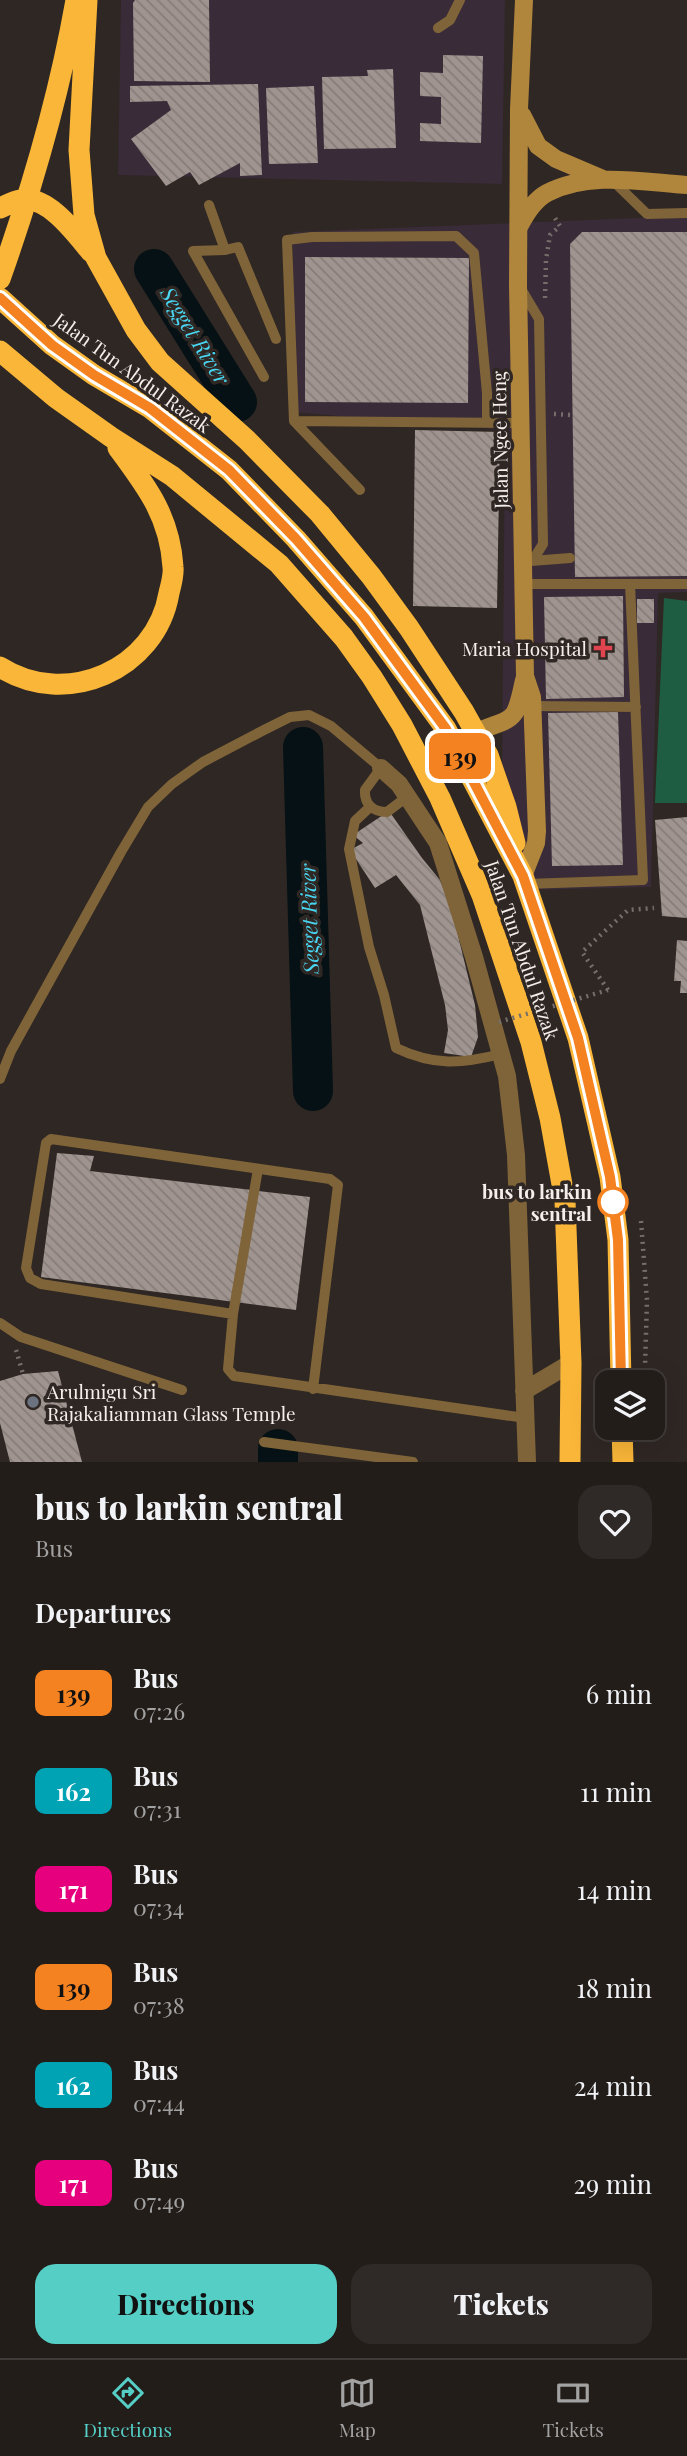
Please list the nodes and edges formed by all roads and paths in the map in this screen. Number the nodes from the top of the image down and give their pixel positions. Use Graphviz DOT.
graph roads {
  1 [pos="76,0"];
  2 [pos="88,0"];
  3 [pos="460,0"];
  4 [pos="524,0"];
  5 [pos="438,28"];
  6 [pos="519,109"];
  7 [pos="607,179"];
  8 [pos="687,185"];
  9 [pos="28,200"];
  10 [pos="209,205"];
  11 [pos="0,208"];
  12 [pos="687,214"];
  13 [pos="553,215"];
  14 [pos="560,226"];
  15 [pos="519,227"];
  16 [pos="225,250"];
  17 [pos="96,258"];
  18 [pos="0,279"];
  19 [pos="518,285"];
  20 [pos="0,298"];
  21 [pos="276,339"];
  22 [pos="0,351"];
  23 [pos="264,377"];
  24 [pos="294,421"];
  25 [pos="487,423"];
  26 [pos="520,423"];
  27 [pos="111,437"];
  28 [pos="359,490"];
  29 [pos="570,558"];
  30 [pos="526,570"];
  31 [pos="630,584"];
  32 [pos="687,584"];
  33 [pos="0,667"];
  34 [pos="525,676"];
  35 [pos="532,706"];
  36 [pos="636,706"];
  37 [pos="475,732"];
  38 [pos="460,755"];
  39 [pos="382,768"];
  40 [pos="427,772"];
  41 [pos="408,796"];
  42 [pos="370,807"];
  43 [pos="524,880"];
  44 [pos="654,908"];
  45 [pos="499,1022"];
  46 [pos="501,1054"];
  47 [pos="0,1079"];
  48 [pos="258,1168"];
  49 [pos="641,1221"];
  50 [pos="233,1314"];
  51 [pos="0,1322"];
  52 [pos="571,1363"];
  53 [pos="645,1369"];
  54 [pos="621,1370"];
  55 [pos="313,1389"];
  56 [pos="182,1390"];
  57 [pos="524,1391"];
  58 [pos="525,1418"];
  59 [pos="622,1440"];
  60 [pos="264,1442"];
  61 [pos="412,1462"];
  62 [pos="527,1462"];
  63 [pos="570,1462"];
  64 [pos="623,1462"];
  1 -- 9 [label="highway"];
  2 -- 17 [label="highway"];
  3 -- 5 [label="lane"];
  4 -- 6 [label="street, Jalan Ngee Heng"];
  6 -- 7 [label="street"];
  6 -- 15 [label="street, Jalan Ngee Heng"];
  7 -- 8 [label="street"];
  7 -- 12 [label="lane"];
  7 -- 15 [label="street"];
  9 -- 11 [label="highway"];
  9 -- 17 [label="highway"];
  9 -- 18 [label="highway"];
  10 -- 16 [label="lane"];
  13 -- 14 [label="path"];
  15 -- 19 [label="street, Jalan Ngee Heng"];
  16 -- 21 [label="lane"];
  16 -- 23 [label="lane"];
  17 -- 37 [label="highway"];
  19 -- 26 [label="street, Jalan Ngee Heng"];
  19 -- 30 [label="lane"];
  20 -- 38 [label="highway, Jalan Tun Abdul Razak"];
  22 -- 27 [label="highway, Jalan Tun Abdul Razak"];
  24 -- 25 [label="lane"];
  24 -- 25 [label="lane"];
  24 -- 28 [label="lane"];
  25 -- 26 [label="lane"];
  26 -- 30 [label="street, Jalan Ngee Heng"];
  27 -- 33 [label="highway"];
  27 -- 40 [label="highway, Jalan Tun Abdul Razak"];
  29 -- 30 [label="lane"];
  30 -- 31 [label="lane"];
  30 -- 34 [label="street, Jalan Ngee Heng"];
  31 -- 32 [label="lane"];
  31 -- 36 [label="lane"];
  34 -- 35 [label="street, Jalan Ngee Heng"];
  34 -- 37 [label="street"];
  35 -- 36 [label="lane"];
  35 -- 43 [label="street, Jalan Ngee Heng"];
  36 -- 43 [label="lane"];
  37 -- 43 [label="highway"];
  38 -- 40 [label="lane"];
  38 -- 43 [label="highway, Jalan Tun Abdul Razak"];
  39 -- 41 [label="street"];
  39 -- 42 [label="lane"];
  39 -- 47 [label="lane"];
  40 -- 52 [label="highway, Jalan Tun Abdul Razak"];
  41 -- 42 [label="lane"];
  41 -- 46 [label="street"];
  42 -- 46 [label="lane"];
  43 -- 54 [label="highway, Jalan Tun Abdul Razak"];
  44 -- 45 [label="path, bridge"];
  46 -- 57 [label="street"];
  48 -- 50 [label="lane"];
  48 -- 50 [label="lane"];
  48 -- 55 [label="lane"];
  49 -- 53 [label="path"];
  50 -- 55 [label="lane"];
  51 -- 56 [label="lane"];
  52 -- 57 [label="street"];
  52 -- 63 [label="highway, Jalan Tun Abdul Razak"];
  55 -- 58 [label="lane"];
  57 -- 58 [label="street"];
  58 -- 62 [label="street"];
  59 -- 64 [label="highway"];
  60 -- 61 [label="lane"];
}
